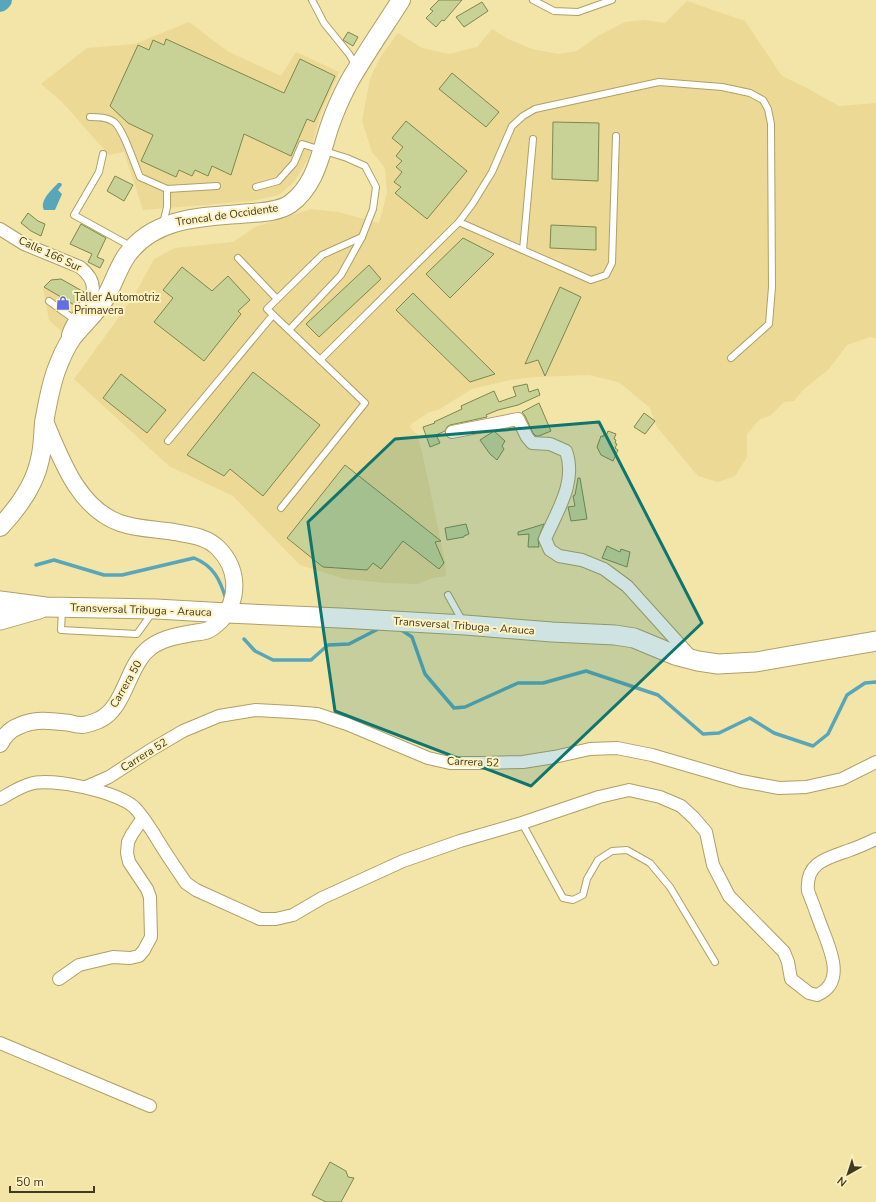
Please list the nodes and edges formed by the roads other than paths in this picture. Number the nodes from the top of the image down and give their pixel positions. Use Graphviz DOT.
graph roads {
  1 [pos="312,0"];
  2 [pos="402,0"];
  3 [pos="533,0"];
  4 [pos="612,0"];
  5 [pos="357,68"];
  6 [pos="90,117"];
  7 [pos="616,136"];
  8 [pos="533,139"];
  9 [pos="322,150"];
  10 [pos="102,154"];
  11 [pos="217,186"];
  12 [pos="256,187"];
  13 [pos="167,189"];
  14 [pos="459,222"];
  15 [pos="163,226"];
  16 [pos="0,229"];
  17 [pos="362,236"];
  18 [pos="133,248"];
  19 [pos="523,250"];
  20 [pos="238,258"];
  21 [pos="277,299"];
  22 [pos="49,301"];
  23 [pos="273,315"];
  24 [pos="76,320"];
  25 [pos="289,330"];
  26 [pos="65,350"];
  27 [pos="731,358"];
  28 [pos="320,360"];
  29 [pos="45,421"];
  30 [pos="452,432"];
  31 [pos="168,441"];
  32 [pos="281,508"];
  33 [pos="0,527"];
  34 [pos="448,595"];
  35 [pos="0,601"];
  36 [pos="54,607"];
  37 [pos="156,609"];
  38 [pos="226,613"];
  39 [pos="0,620"];
  40 [pos="464,625"];
  41 [pos="876,641"];
  42 [pos="692,658"];
  43 [pos="0,744"];
  44 [pos="876,762"];
  45 [pos="86,787"];
  46 [pos="0,799"];
  47 [pos="144,818"];
  48 [pos="522,824"];
  49 [pos="876,839"];
  50 [pos="715,962"];
  51 [pos="59,979"];
  52 [pos="0,1043"];
  53 [pos="150,1106"];
  1 -- 5 [label="lane"];
  2 -- 5 [label="main road, Troncal de Occidente"];
  3 -- 4 [label="lane"];
  5 -- 9 [label="main road, Troncal de Occidente"];
  6 -- 13 [label="lane"];
  7 -- 19 [label="lane"];
  8 -- 19 [label="lane"];
  9 -- 12 [label="lane"];
  9 -- 15 [label="main road, Troncal de Occidente"];
  9 -- 17 [label="lane"];
  10 -- 18 [label="lane"];
  11 -- 13 [label="lane"];
  13 -- 15 [label="lane"];
  14 -- 19 [label="lane"];
  14 -- 27 [label="lane"];
  14 -- 28 [label="lane"];
  15 -- 18 [label="main road, Troncal de Occidente"];
  16 -- 24 [label="street, Calle 166 Sur"];
  17 -- 21 [label="lane"];
  17 -- 25 [label="lane"];
  18 -- 26 [label="main road, Troncal de Occidente"];
  20 -- 21 [label="lane"];
  21 -- 23 [label="lane"];
  22 -- 24 [label="lane"];
  23 -- 25 [label="lane"];
  23 -- 31 [label="lane"];
  24 -- 26 [label="street, Calle 166 Sur"];
  25 -- 28 [label="lane"];
  26 -- 29 [label="main road, Troncal de Occidente"];
  28 -- 32 [label="lane"];
  29 -- 33 [label="main road, Troncal de Occidente"];
  29 -- 38 [label="main road"];
  30 -- 42 [label="street"];
  34 -- 40 [label="lane"];
  35 -- 36 [label="highway, Transversal Tribuga - Arauca"];
  36 -- 37 [label="highway, Transversal Tribuga - Arauca"];
  36 -- 37 [label="lane"];
  36 -- 39 [label="highway, Transversal Tribuga - Arauca"];
  37 -- 38 [label="highway, Transversal Tribuga - Arauca"];
  38 -- 40 [label="highway, Transversal Tribuga - Arauca"];
  38 -- 43 [label="main road, Carrera 50"];
  40 -- 42 [label="highway, Transversal Tribuga - Arauca"];
  41 -- 42 [label="highway, Transversal Tribuga - Arauca"];
  44 -- 45 [label="street, Carrera 52"];
  45 -- 46 [label="street"];
  45 -- 47 [label="street"];
  47 -- 48 [label="street"];
  47 -- 51 [label="street"];
  48 -- 49 [label="street"];
  48 -- 50 [label="lane"];
  52 -- 53 [label="street"];
}
